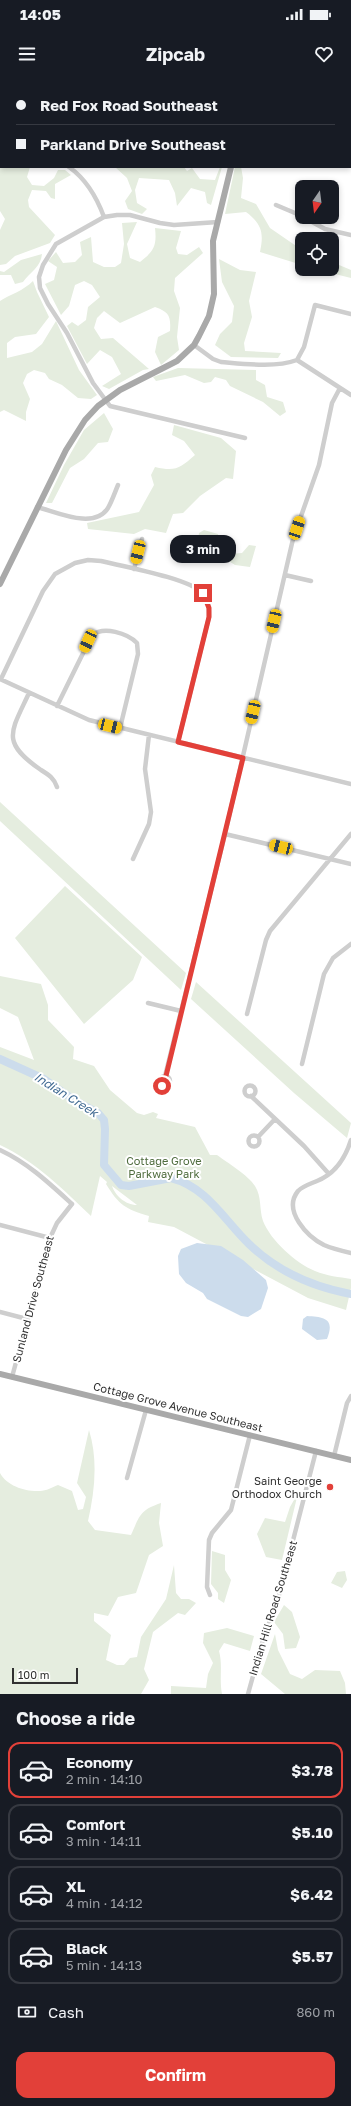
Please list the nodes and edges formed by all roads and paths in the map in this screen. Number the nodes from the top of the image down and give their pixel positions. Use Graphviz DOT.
graph roads {
  1 [pos="70,168"];
  2 [pos="231,168"];
  3 [pos="276,205"];
  4 [pos="295,213"];
  5 [pos="104,217"];
  6 [pos="218,222"];
  7 [pos="316,224"];
  8 [pos="351,235"];
  9 [pos="351,314"];
  10 [pos="194,345"];
  11 [pos="297,360"];
  12 [pos="340,388"];
  13 [pos="351,395"];
  14 [pos="106,400"];
  15 [pos="245,438"];
  16 [pos="118,485"];
  17 [pos="37,507"];
  18 [pos="142,539"];
  19 [pos="134,569"];
  20 [pos="285,575"];
  21 [pos="311,581"];
  22 [pos="0,584"];
  23 [pos="0,679"];
  24 [pos="29,693"];
  25 [pos="57,706"];
  26 [pos="120,728"];
  27 [pos="149,735"];
  28 [pos="178,742"];
  29 [pos="243,758"];
  30 [pos="351,784"];
  31 [pos="57,787"];
  32 [pos="225,834"];
  33 [pos="351,834"];
  34 [pos="133,859"];
  35 [pos="328,859"];
  36 [pos="351,864"];
  37 [pos="351,944"];
  38 [pos="148,1004"];
  39 [pos="181,1012"];
  40 [pos="247,1014"];
  41 [pos="302,1064"];
  42 [pos="166,1076"];
  43 [pos="251,1096"];
  44 [pos="274,1119"];
  45 [pos="258,1137"];
  46 [pos="351,1140"];
  47 [pos="0,1150"];
  48 [pos="329,1174"];
  49 [pos="0,1226"];
  50 [pos="50,1238"];
  51 [pos="351,1253"];
  52 [pos="0,1312"];
  53 [pos="27,1319"];
  54 [pos="0,1374"];
  55 [pos="12,1377"];
  56 [pos="351,1396"];
  57 [pos="146,1410"];
  58 [pos="250,1435"];
  59 [pos="316,1451"];
  60 [pos="334,1456"];
  61 [pos="351,1460"];
  62 [pos="127,1478"];
  63 [pos="210,1596"];
  64 [pos="248,1694"];
  1 -- 5 [label="street"];
  2 -- 6 [label="main road"];
  3 -- 4 [label="street"];
  5 -- 6 [label="street"];
  5 -- 14 [label="street"];
  6 -- 10 [label="main road"];
  7 -- 8 [label="street"];
  9 -- 11 [label="street"];
  10 -- 11 [label="street"];
  10 -- 14 [label="main road"];
  11 -- 12 [label="street"];
  12 -- 13 [label="street"];
  12 -- 20 [label="street"];
  14 -- 15 [label="street"];
  14 -- 17 [label="main road"];
  16 -- 17 [label="street"];
  17 -- 22 [label="main road"];
  18 -- 19 [label="street"];
  19 -- 23 [label="street"];
  19 -- 28 [label="street"];
  20 -- 21 [label="street"];
  20 -- 29 [label="street"];
  23 -- 24 [label="street"];
  24 -- 25 [label="street"];
  24 -- 31 [label="street"];
  25 -- 26 [label="street"];
  25 -- 26 [label="street"];
  26 -- 27 [label="street"];
  27 -- 28 [label="street"];
  27 -- 34 [label="street"];
  28 -- 29 [label="street"];
  29 -- 30 [label="street"];
  29 -- 32 [label="street"];
  32 -- 35 [label="street"];
  32 -- 39 [label="street"];
  33 -- 35 [label="street"];
  35 -- 36 [label="street"];
  35 -- 40 [label="street"];
  37 -- 41 [label="street"];
  38 -- 39 [label="street"];
  39 -- 42 [label="street"];
  43 -- 44 [label="street"];
  44 -- 45 [label="street"];
  44 -- 48 [label="street"];
  46 -- 48 [label="street"];
  47 -- 50 [label="street, Sunland Drive Southeast"];
  48 -- 51 [label="street"];
  49 -- 50 [label="street"];
  50 -- 53 [label="street, Sunland Drive Southeast"];
  52 -- 53 [label="street"];
  53 -- 55 [label="street, Sunland Drive Southeast"];
  54 -- 55 [label="main road, Cottage Grove Avenue Southeast"];
  55 -- 57 [label="main road, Cottage Grove Avenue Southeast"];
  56 -- 60 [label="street"];
  57 -- 58 [label="main road, Cottage Grove Avenue Southeast"];
  57 -- 62 [label="street"];
  58 -- 59 [label="main road, Cottage Grove Avenue Southeast"];
  58 -- 63 [label="street"];
  59 -- 60 [label="main road, Cottage Grove Avenue Southeast"];
  59 -- 64 [label="street, Indian Hill Road Southeast"];
  60 -- 61 [label="main road, Cottage Grove Avenue Southeast"];
}
